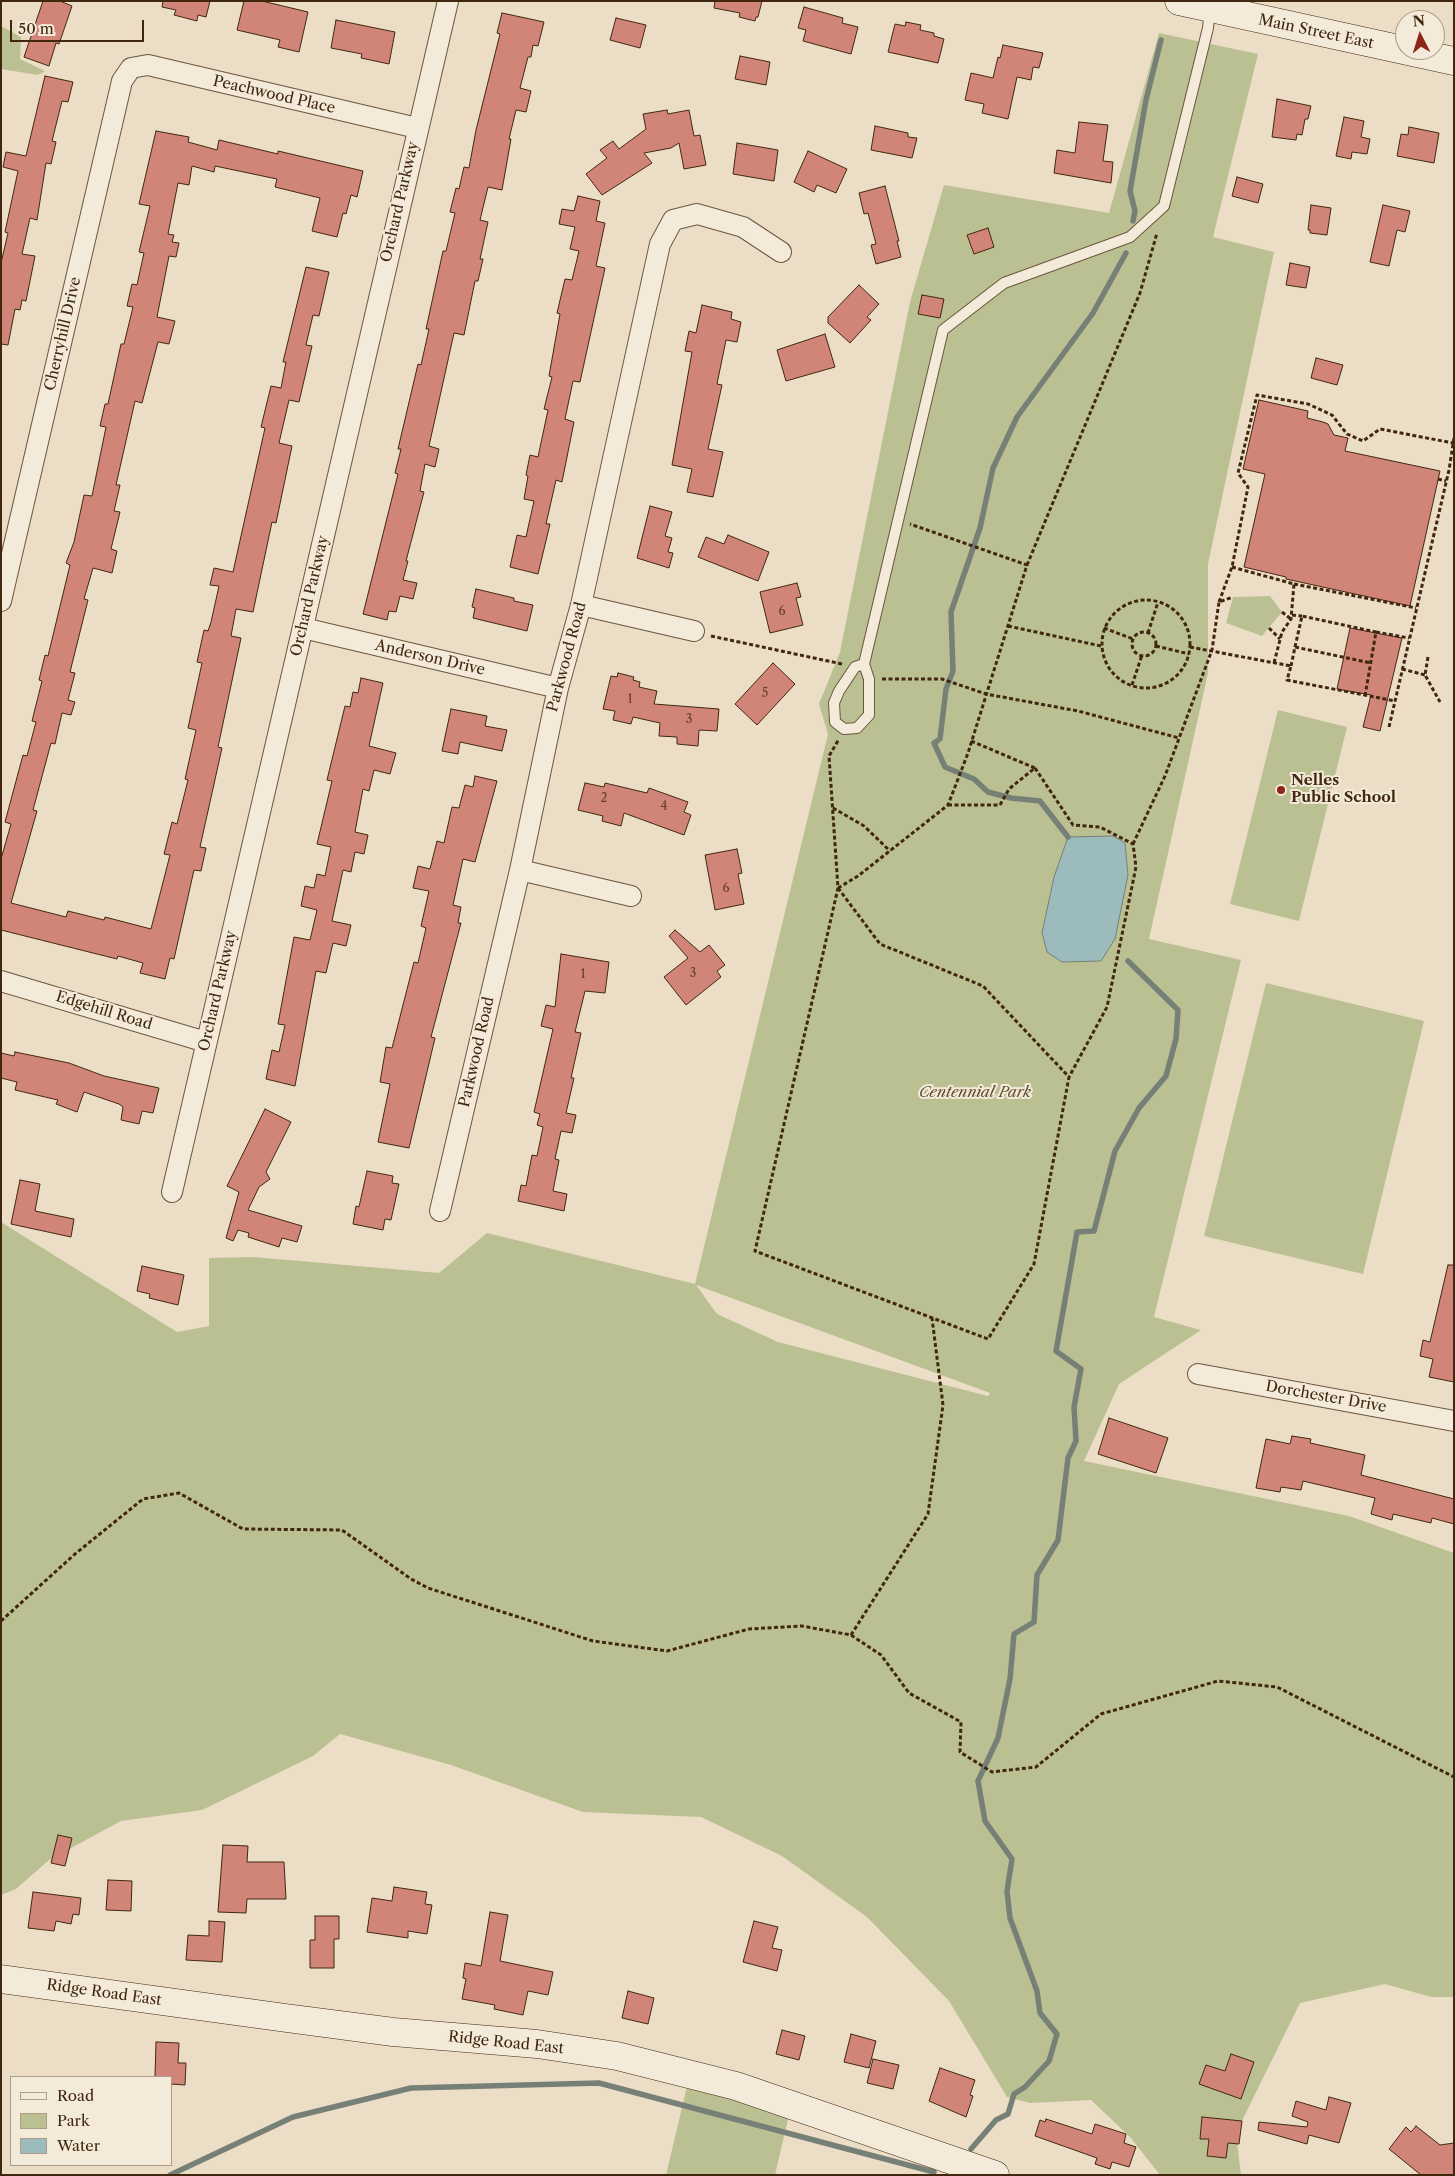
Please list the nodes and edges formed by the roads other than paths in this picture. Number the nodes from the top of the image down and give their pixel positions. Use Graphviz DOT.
graph roads {
  1 [pos="448,1"];
  2 [pos="1179,1"];
  3 [pos="1211,5"];
  4 [pos="1454,60"];
  5 [pos="131,68"];
  6 [pos="417,128"];
  7 [pos="781,252"];
  8 [pos="2,597"];
  9 [pos="581,605"];
  10 [pos="303,628"];
  11 [pos="694,631"];
  12 [pos="864,664"];
  13 [pos="558,688"];
  14 [pos="520,870"];
  15 [pos="631,896"];
  16 [pos="1,980"];
  17 [pos="206,1042"];
  18 [pos="172,1192"];
  19 [pos="440,1211"];
  20 [pos="1198,1374"];
  21 [pos="1454,1421"];
  22 [pos="1,1979"];
  23 [pos="995,2175"];
  1 -- 6 [label="street, Orchard Parkway"];
  2 -- 3 [label="main road, Main Street East"];
  3 -- 4 [label="main road, Main Street East"];
  3 -- 12 [label="lane"];
  5 -- 6 [label="street, Peachwood Place"];
  5 -- 8 [label="street, Cherryhill Drive"];
  6 -- 10 [label="street, Orchard Parkway"];
  7 -- 9 [label="street, Parkwood Road"];
  9 -- 11 [label="street"];
  9 -- 13 [label="street, Parkwood Road"];
  10 -- 13 [label="street, Anderson Drive"];
  10 -- 17 [label="street, Orchard Parkway"];
  12 -- 12 [label="lane"];
  13 -- 14 [label="street, Parkwood Road"];
  14 -- 15 [label="street"];
  14 -- 19 [label="street, Parkwood Road"];
  16 -- 17 [label="street, Edgehill Road"];
  17 -- 18 [label="street, Orchard Parkway"];
  20 -- 21 [label="street, Dorchester Drive"];
  22 -- 23 [label="main road, Ridge Road East"];
}
